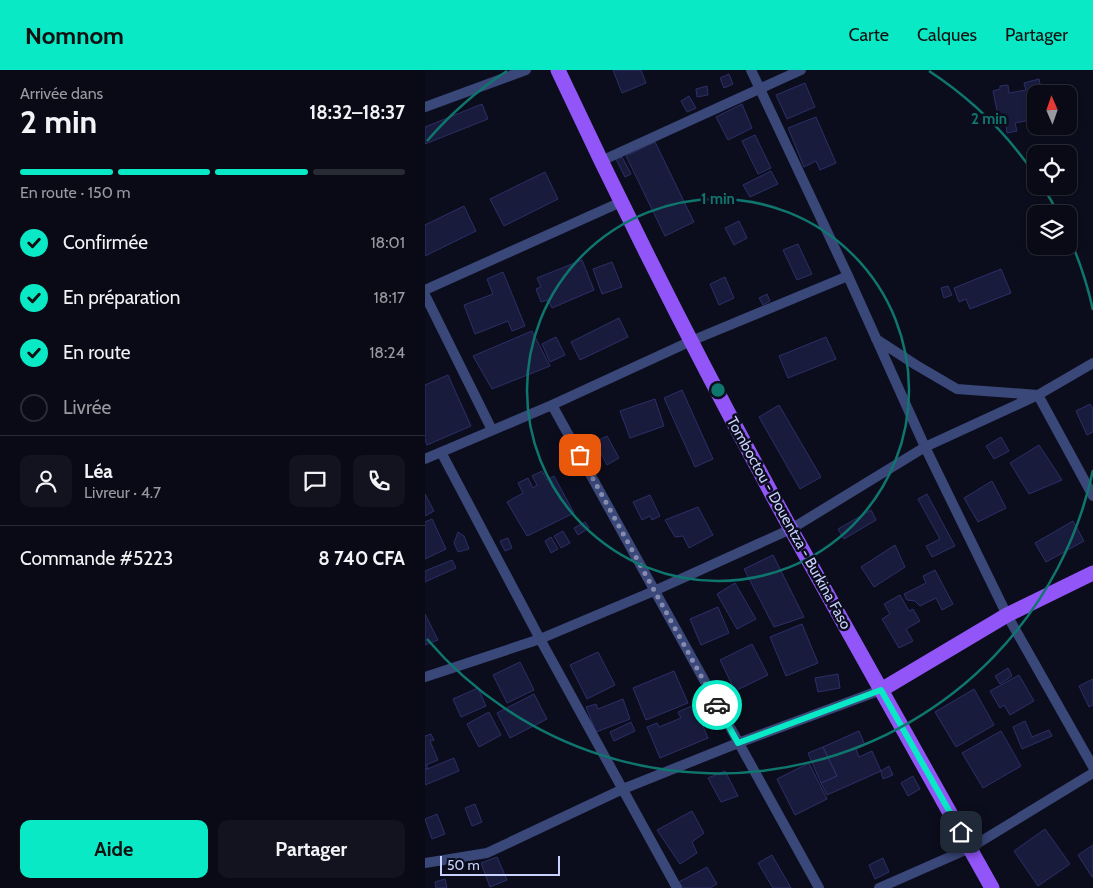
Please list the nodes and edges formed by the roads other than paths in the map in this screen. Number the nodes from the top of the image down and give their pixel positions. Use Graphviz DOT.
graph roads {
  1 [pos="526,70"];
  2 [pos="558,70"];
  3 [pos="751,70"];
  4 [pos="801,70"];
  5 [pos="760,89"];
  6 [pos="425,108"];
  7 [pos="601,162"];
  8 [pos="621,202"];
  9 [pos="848,276"];
  10 [pos="425,290"];
  11 [pos="425,295"];
  12 [pos="876,339"];
  13 [pos="691,341"];
  14 [pos="1093,364"];
  15 [pos="1038,395"];
  16 [pos="552,405"];
  17 [pos="491,430"];
  18 [pos="925,448"];
  19 [pos="441,452"];
  20 [pos="425,459"];
  21 [pos="1093,496"];
  22 [pos="791,529"];
  23 [pos="1093,573"];
  24 [pos="654,591"];
  25 [pos="1007,615"];
  26 [pos="540,638"];
  27 [pos="425,677"];
  28 [pos="881,690"];
  29 [pos="738,743"];
  30 [pos="1093,767"];
  31 [pos="1093,773"];
  32 [pos="623,789"];
  33 [pos="970,848"];
  34 [pos="425,863"];
  35 [pos="677,888"];
  36 [pos="819,888"];
  37 [pos="879,888"];
  38 [pos="992,888"];
  1 -- 6 [label="street"];
  2 -- 7 [label="main road, Tomboctou - Douentza - Burkina Faso"];
  3 -- 5 [label="street"];
  4 -- 5 [label="street"];
  5 -- 7 [label="street"];
  5 -- 9 [label="street"];
  7 -- 8 [label="main road, Tomboctou - Douentza - Burkina Faso"];
  8 -- 10 [label="street"];
  8 -- 13 [label="main road, Tomboctou - Douentza - Burkina Faso"];
  9 -- 12 [label="street"];
  9 -- 13 [label="street"];
  11 -- 17 [label="street"];
  12 -- 15 [label="street"];
  12 -- 18 [label="street"];
  13 -- 16 [label="street"];
  13 -- 22 [label="main road, Tomboctou - Douentza - Burkina Faso"];
  14 -- 15 [label="street"];
  15 -- 18 [label="street"];
  15 -- 21 [label="street"];
  16 -- 17 [label="street"];
  16 -- 24 [label="street"];
  17 -- 19 [label="street"];
  18 -- 22 [label="street"];
  18 -- 25 [label="street"];
  19 -- 20 [label="street"];
  19 -- 26 [label="street"];
  22 -- 24 [label="street"];
  22 -- 28 [label="main road, Tomboctou - Douentza - Burkina Faso"];
  23 -- 25 [label="main road"];
  24 -- 26 [label="street"];
  24 -- 29 [label="street"];
  25 -- 28 [label="main road"];
  25 -- 30 [label="street"];
  26 -- 27 [label="street"];
  26 -- 32 [label="street"];
  28 -- 29 [label="street"];
  28 -- 33 [label="main road, Tomboctou - Douentza - Burkina Faso"];
  29 -- 32 [label="street"];
  29 -- 36 [label="street"];
  31 -- 33 [label="street"];
  32 -- 34 [label="street"];
  32 -- 35 [label="street"];
  33 -- 37 [label="street"];
  33 -- 38 [label="main road, Tomboctou - Douentza - Burkina Faso"];
}
